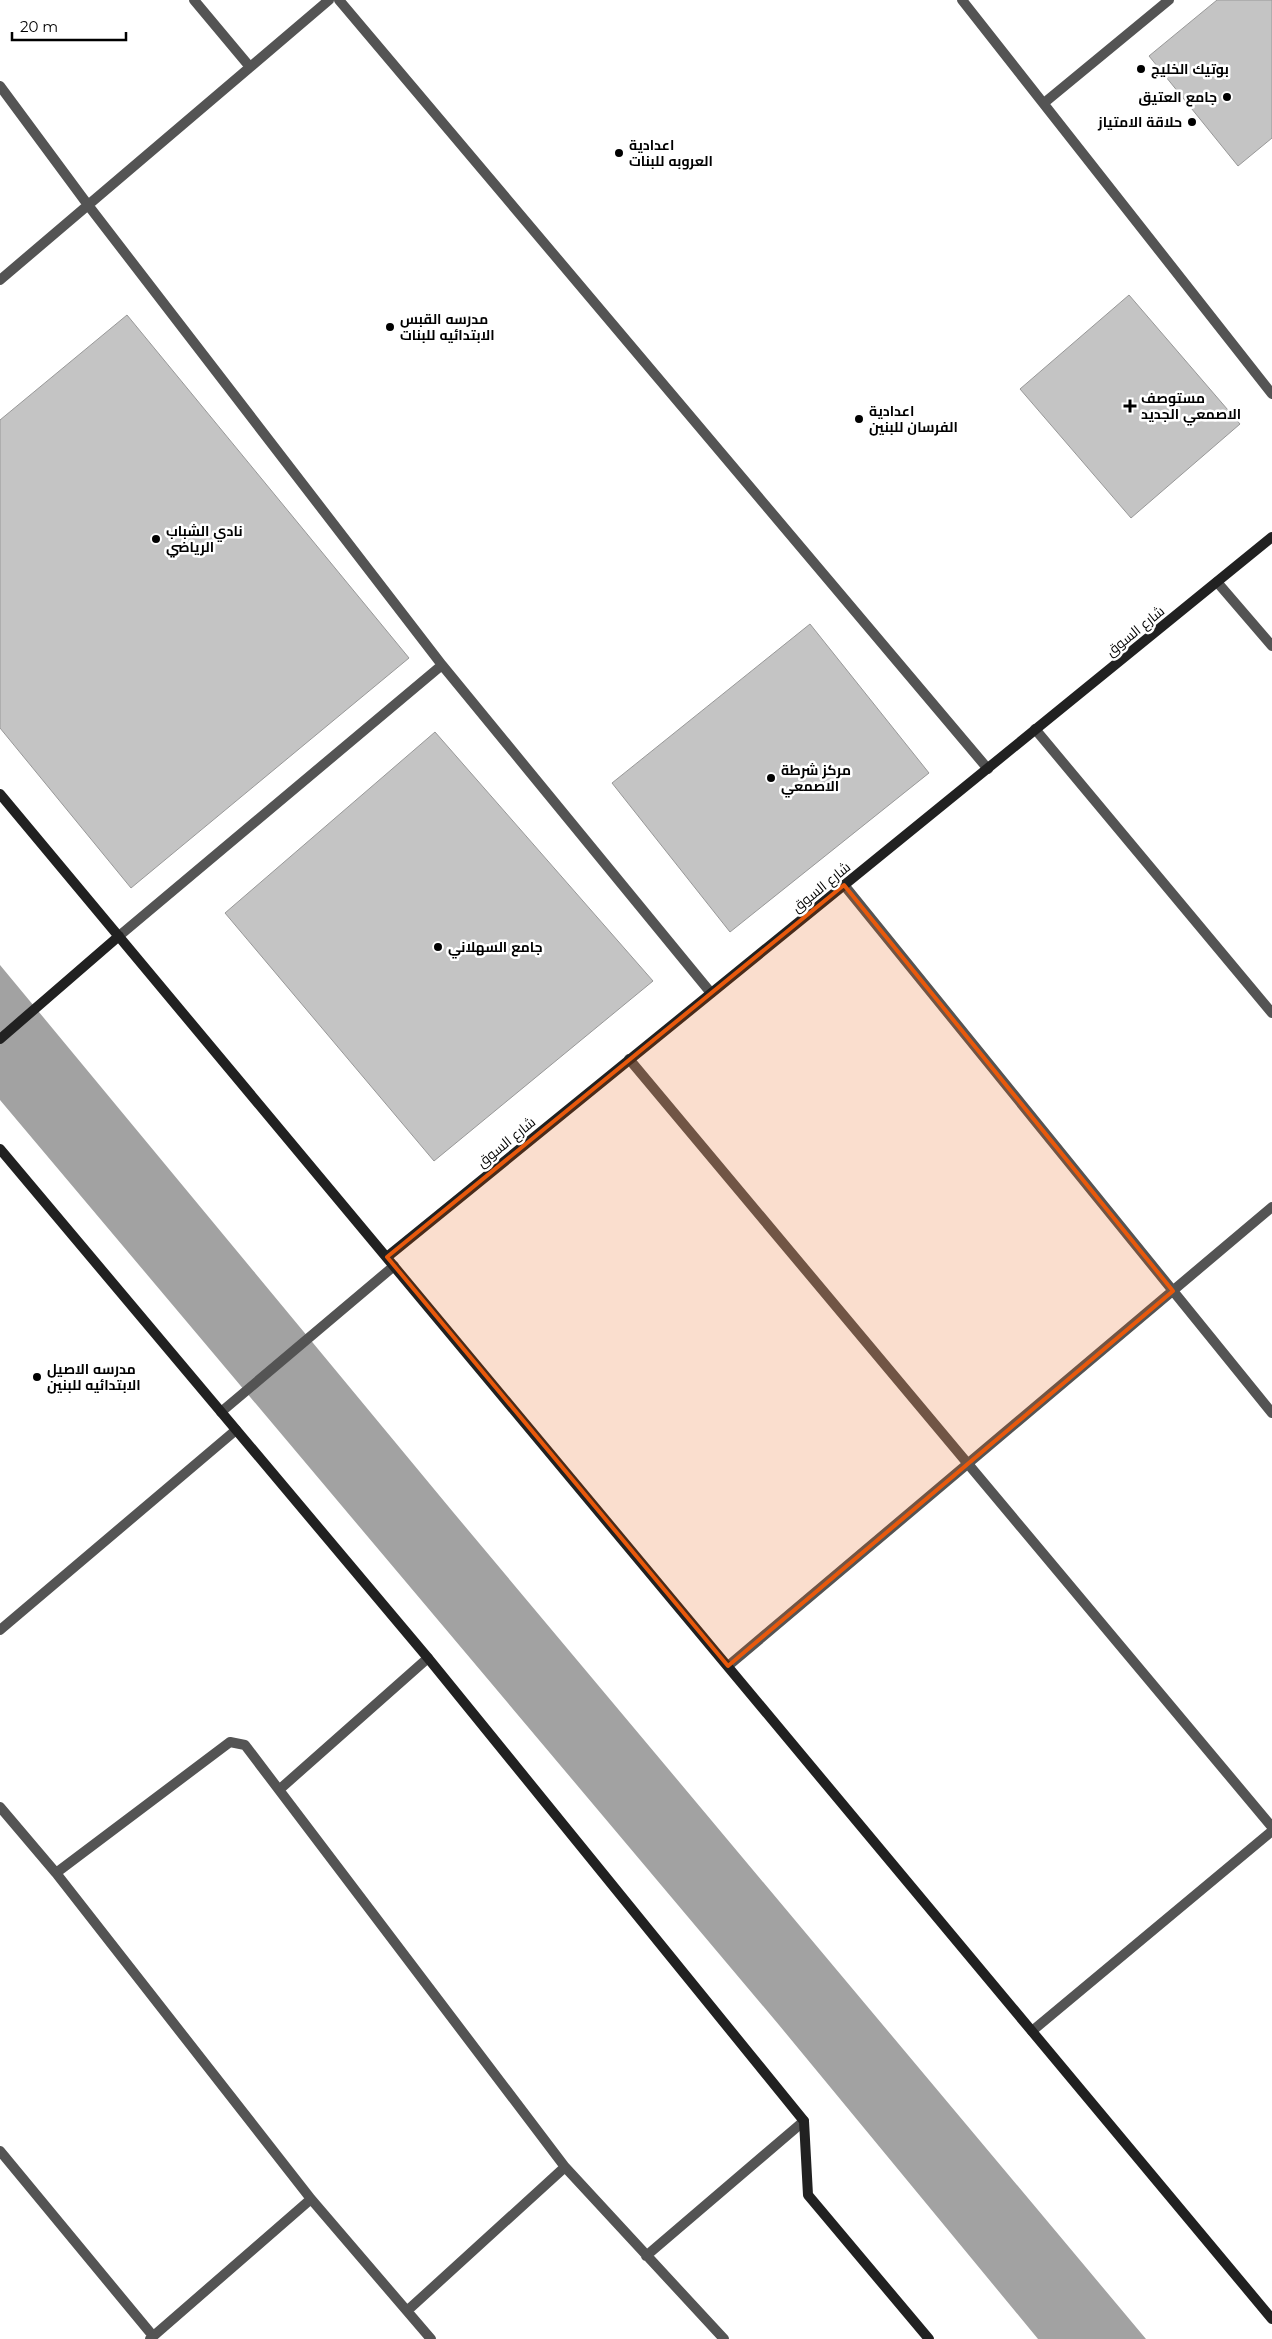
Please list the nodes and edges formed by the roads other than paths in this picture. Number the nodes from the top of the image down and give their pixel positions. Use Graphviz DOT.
graph roads {
  1 [pos="194,0"];
  2 [pos="329,0"];
  3 [pos="338,0"];
  4 [pos="962,0"];
  5 [pos="1169,0"];
  6 [pos="250,67"];
  7 [pos="0,86"];
  8 [pos="1044,103"];
  9 [pos="88,205"];
  10 [pos="0,280"];
  11 [pos="1272,394"];
  12 [pos="1272,537"];
  13 [pos="1217,582"];
  14 [pos="1272,646"];
  15 [pos="442,665"];
  16 [pos="1036,729"];
  17 [pos="988,769"];
  18 [pos="0,794"];
  19 [pos="844,886"];
  20 [pos="119,936"];
  21 [pos="711,993"];
  22 [pos="1272,1013"];
  23 [pos="0,1039"];
  24 [pos="628,1059"];
  25 [pos="0,1149"];
  26 [pos="1272,1207"];
  27 [pos="386,1257"];
  28 [pos="394,1266"];
  29 [pos="1173,1291"];
  30 [pos="221,1412"];
  31 [pos="1272,1413"];
  32 [pos="236,1430"];
  33 [pos="968,1464"];
  34 [pos="0,1630"];
  35 [pos="428,1658"];
  36 [pos="728,1666"];
  37 [pos="280,1789"];
  38 [pos="0,1807"];
  39 [pos="1272,1827"];
  40 [pos="1272,1831"];
  41 [pos="56,1873"];
  42 [pos="1032,2031"];
  43 [pos="804,2121"];
  44 [pos="0,2151"];
  45 [pos="565,2167"];
  46 [pos="311,2199"];
  47 [pos="646,2256"];
  48 [pos="408,2310"];
  49 [pos="1272,2319"];
  50 [pos="152,2338"];
  51 [pos="431,2339"];
  52 [pos="724,2339"];
  53 [pos="929,2339"];
  1 -- 6 [label="street"];
  2 -- 6 [label="street"];
  3 -- 17 [label="street"];
  4 -- 8 [label="street"];
  5 -- 8 [label="street"];
  6 -- 9 [label="street"];
  7 -- 9 [label="street"];
  8 -- 11 [label="street"];
  9 -- 10 [label="street"];
  9 -- 15 [label="street"];
  12 -- 13 [label="street, شارع السوق"];
  13 -- 14 [label="street"];
  13 -- 16 [label="street, شارع السوق"];
  15 -- 20 [label="street"];
  15 -- 21 [label="street"];
  16 -- 17 [label="street, شارع السوق"];
  16 -- 22 [label="street"];
  17 -- 19 [label="street, شارع السوق"];
  18 -- 20 [label="street"];
  19 -- 21 [label="street, شارع السوق"];
  19 -- 29 [label="street"];
  20 -- 23 [label="street"];
  20 -- 27 [label="street"];
  21 -- 24 [label="street, شارع السوق"];
  24 -- 27 [label="street, شارع السوق"];
  24 -- 33 [label="street"];
  25 -- 30 [label="street"];
  26 -- 29 [label="street"];
  27 -- 28 [label="street"];
  28 -- 30 [label="street"];
  28 -- 36 [label="street"];
  29 -- 31 [label="street"];
  29 -- 33 [label="street"];
  30 -- 32 [label="street"];
  32 -- 34 [label="street"];
  32 -- 35 [label="street"];
  33 -- 36 [label="street"];
  33 -- 39 [label="street"];
  35 -- 37 [label="street"];
  35 -- 43 [label="street"];
  36 -- 42 [label="street"];
  37 -- 41 [label="street"];
  37 -- 45 [label="street"];
  38 -- 41 [label="street"];
  40 -- 42 [label="street"];
  41 -- 46 [label="street"];
  42 -- 49 [label="street"];
  43 -- 47 [label="street"];
  43 -- 53 [label="street"];
  44 -- 50 [label="street"];
  45 -- 47 [label="street"];
  45 -- 48 [label="street"];
  46 -- 48 [label="street"];
  46 -- 50 [label="street"];
  47 -- 52 [label="street"];
  48 -- 51 [label="street"];
}
